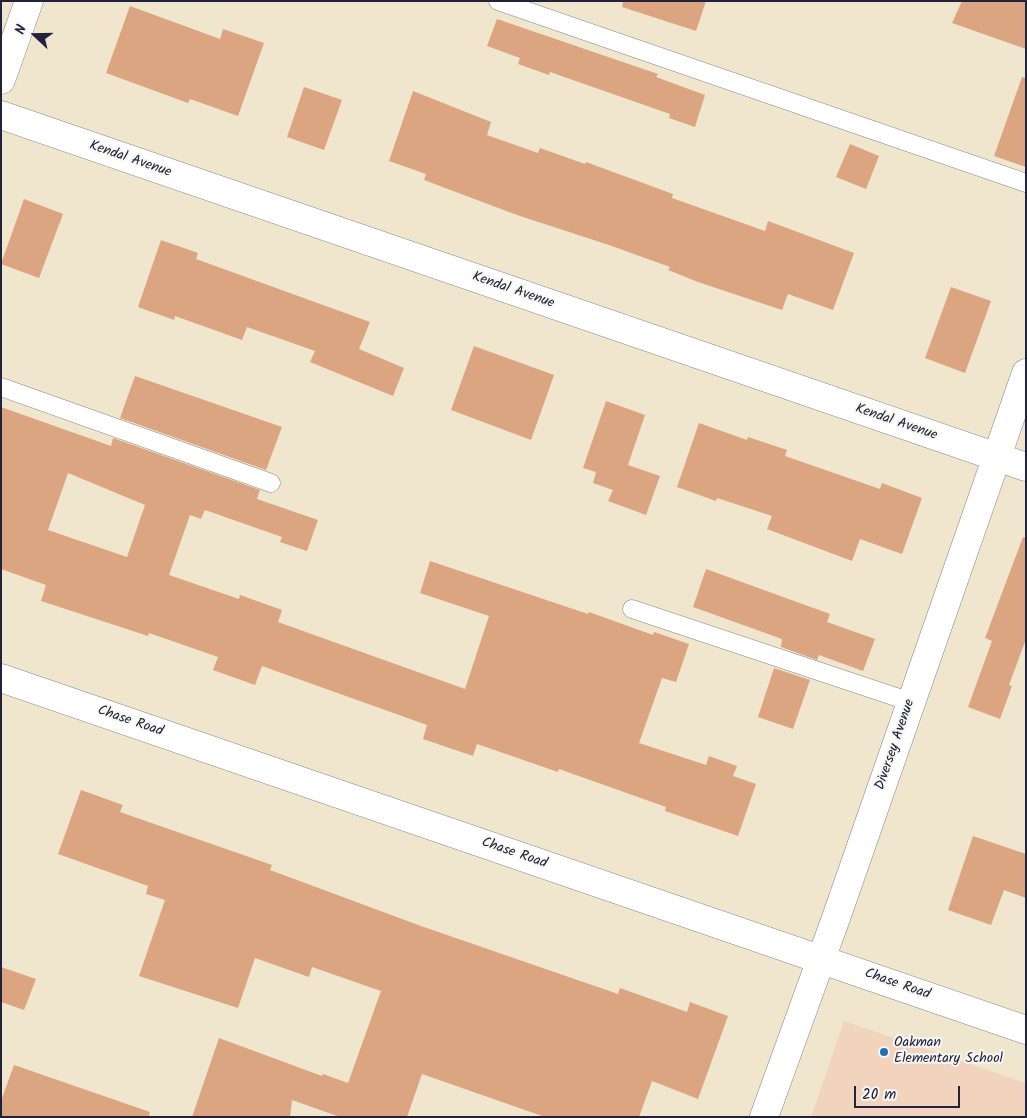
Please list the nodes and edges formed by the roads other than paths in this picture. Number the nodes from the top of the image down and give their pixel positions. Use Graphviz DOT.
graph roads {
  1 [pos="29,1"];
  2 [pos="498,1"];
  3 [pos="1,80"];
  4 [pos="1,115"];
  5 [pos="1026,183"];
  6 [pos="1026,373"];
  7 [pos="1,387"];
  8 [pos="996,457"];
  9 [pos="1026,467"];
  10 [pos="271,483"];
  11 [pos="632,609"];
  12 [pos="1,678"];
  13 [pos="911,702"];
  14 [pos="821,959"];
  15 [pos="1026,1030"];
  16 [pos="764,1117"];
  1 -- 3 [label="street"];
  2 -- 5 [label="lane"];
  4 -- 8 [label="street, Kendal Avenue"];
  6 -- 8 [label="street, Diversey Avenue"];
  7 -- 10 [label="lane"];
  8 -- 9 [label="street, Kendal Avenue"];
  8 -- 13 [label="street, Diversey Avenue"];
  11 -- 13 [label="lane"];
  12 -- 14 [label="street, Chase Road"];
  13 -- 14 [label="street, Diversey Avenue"];
  14 -- 15 [label="street, Chase Road"];
  14 -- 16 [label="street, Diversey Avenue"];
}
